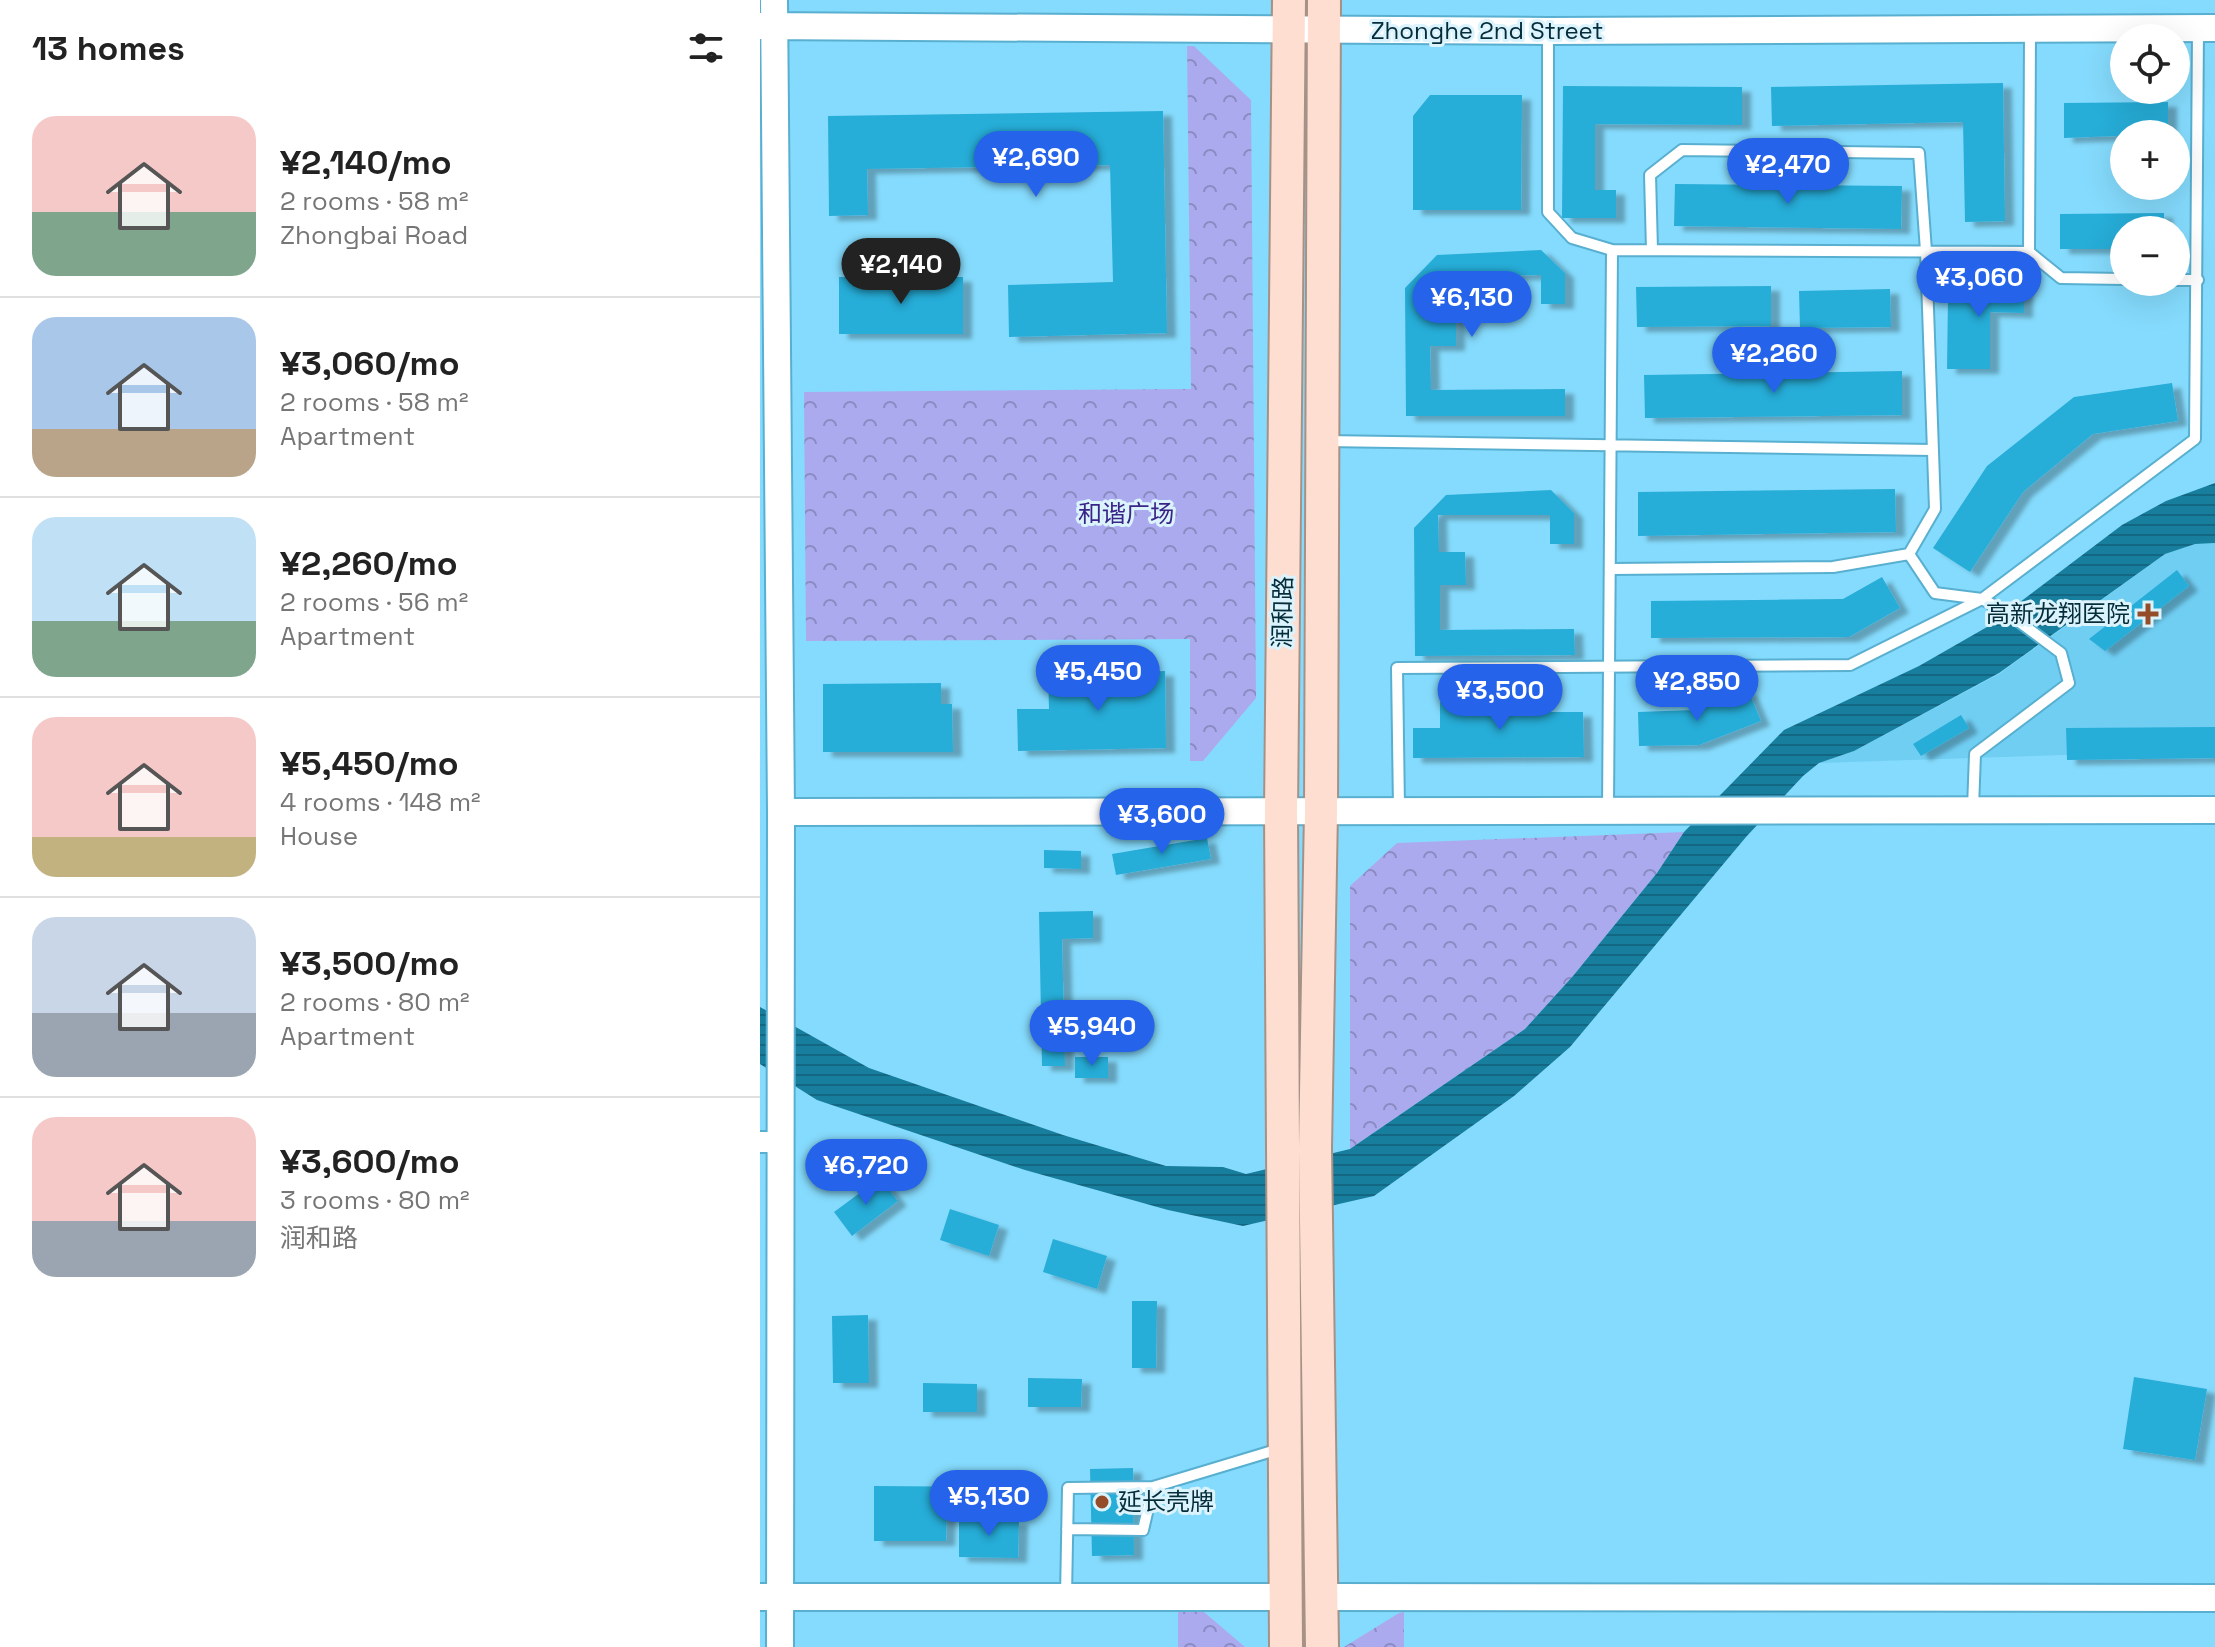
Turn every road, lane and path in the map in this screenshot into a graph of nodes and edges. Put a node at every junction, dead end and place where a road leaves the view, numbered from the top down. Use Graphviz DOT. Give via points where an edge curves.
graph roads {
  1 [pos="768,14"];
  2 [pos="1289,15"];
  3 [pos="1325,15"];
  4 [pos="2209,25"];
  5 [pos="2030,30"];
  6 [pos="1548,31"];
  7 [pos="1612,250"];
  8 [pos="1652,250"];
  9 [pos="1926,251"];
  10 [pos="2029,252"];
  11 [pos="2110,279"];
  12 [pos="2190,280"];
  13 [pos="2198,280"];
  14 [pos="1323,441"];
  15 [pos="1611,445"];
  16 [pos="1933,450"];
  17 [pos="1909,554"];
  18 [pos="1610,569"];
  19 [pos="1982,599"];
  20 [pos="1609,666"];
  21 [pos="1973,810"];
  22 [pos="2215,810"];
  23 [pos="1281,811"];
  24 [pos="1321,811"];
  25 [pos="1399,811"];
  26 [pos="1608,811"];
  27 [pos="781,812"];
  28 [pos="770,1142"];
  29 [pos="1284,1447"];
  30 [pos="1153,1487"];
  31 [pos="1067,1529"];
  32 [pos="770,1597"];
  33 [pos="1065,1597"];
  34 [pos="1286,1597"];
  35 [pos="1321,1597"];
  36 [pos="2215,1598"];
  37 [pos="780,1647"];
  38 [pos="1286,1647"];
  39 [pos="1322,1647"];
  1 -- 2 [label="street, Zhonghe 2nd Street"];
  1 -- 27 [label="street"];
  2 -- 3 [label="street, Zhonghe 2nd Street"];
  2 -- 23 [label="main road, 润和路"];
  3 -- 4 [label="street, Zhonghe 2nd Street"];
  3 -- 6 [label="street, Zhonghe 2nd Street"];
  3 -- 14 [label="main road, 润和路"];
  4 -- 5 [label="street, Zhonghe 2nd Street"];
  4 -- 13 [label="lane"];
  5 -- 6 [label="street, Zhonghe 2nd Street"];
  5 -- 10 [label="lane"];
  6 -- 7 [label="lane" via="1548,212 1572,238"];
  7 -- 8 [label="lane"];
  7 -- 15 [label="lane"];
  8 -- 9 [label="lane"];
  8 -- 9 [label="lane" via="1650,175 1682,150 1919,153"];
  9 -- 10 [label="lane"];
  9 -- 16 [label="lane"];
  10 -- 11 [label="lane" via="2061,278"];
  12 -- 13 [label="lane"];
  13 -- 19 [label="lane" via="2195,439"];
  14 -- 15 [label="lane"];
  14 -- 24 [label="main road, 润和路"];
  15 -- 16 [label="lane"];
  15 -- 18 [label="lane"];
  16 -- 17 [label="lane" via="1935,509"];
  17 -- 18 [label="lane" via="1833,567"];
  17 -- 19 [label="lane" via="1935,593"];
  18 -- 20 [label="lane"];
  19 -- 20 [label="lane" via="1850,665"];
  19 -- 21 [label="lane" via="2061,653 2069,683 1975,754"];
  20 -- 25 [label="lane" via="1397,668"];
  20 -- 26 [label="lane"];
  21 -- 22 [label="street"];
  21 -- 26 [label="street"];
  23 -- 24 [label="street"];
  23 -- 27 [label="street"];
  23 -- 29 [label="main road, 润和路"];
  24 -- 25 [label="street"];
  24 -- 35 [label="main road, 润和路" via="1315,1148"];
  25 -- 26 [label="street"];
  27 -- 28 [label="street" via="779,1081"];
  28 -- 32 [label="street"];
  29 -- 30 [label="lane"];
  29 -- 34 [label="main road, 润和路"];
  30 -- 31 [label="lane" via="1143,1530"];
  30 -- 31 [label="lane" via="1068,1488"];
  31 -- 33 [label="lane"];
  32 -- 33 [label="street"];
  32 -- 37 [label="street"];
  33 -- 34 [label="street"];
  34 -- 38 [label="main road, 润和路"];
  35 -- 36 [label="street"];
  35 -- 39 [label="main road, 润和路"];
}
